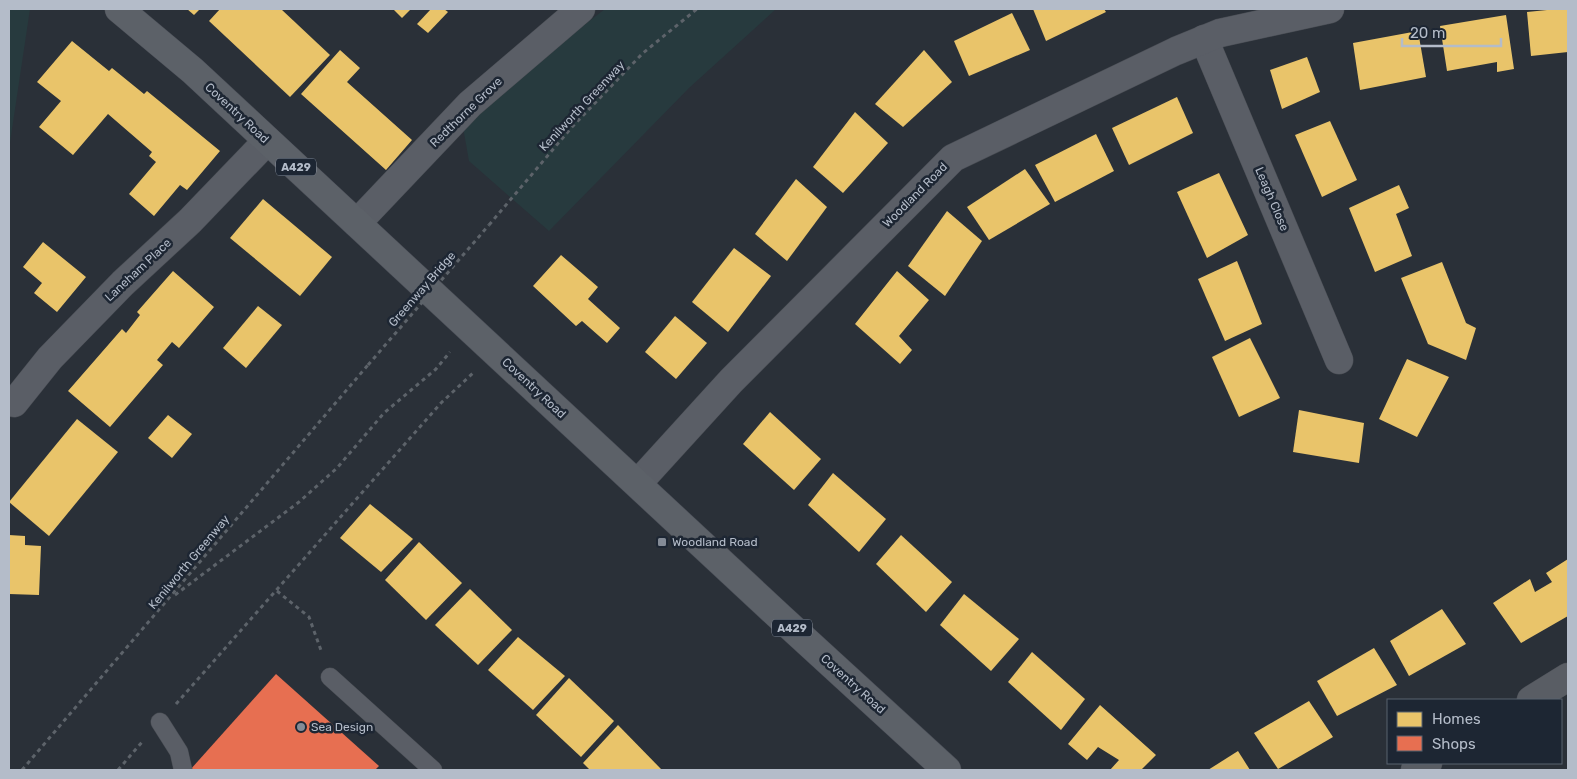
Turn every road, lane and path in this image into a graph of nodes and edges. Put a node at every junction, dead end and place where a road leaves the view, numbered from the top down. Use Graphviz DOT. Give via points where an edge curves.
graph roads {
  1 [pos="118,9"];
  2 [pos="581,9"];
  3 [pos="697,9"];
  4 [pos="1330,9"];
  5 [pos="1204,39"];
  6 [pos="267,141"];
  7 [pos="357,223"];
  8 [pos="489,225"];
  9 [pos="469,329"];
  10 [pos="494,350"];
  11 [pos="1339,360"];
  12 [pos="368,365"];
  13 [pos="14,403"];
  14 [pos="638,483"];
  15 [pos="277,591"];
  16 [pos="170,598"];
  17 [pos="330,677"];
  18 [pos="1568,678"];
  19 [pos="1533,699"];
  20 [pos="160,722"];
  21 [pos="1426,764"];
  22 [pos="22,770"];
  23 [pos="118,770"];
  24 [pos="183,770"];
  25 [pos="434,770"];
  26 [pos="947,770"];
  27 [pos="1415,770"];
  1 -- 6 [label="main road, Coventry Road / A429" via="193,71"];
  2 -- 7 [label="street, Redthorne Grove" via="470,104"];
  3 -- 8 [label="path, Kenilworth Greenway" via="643,53 572,127"];
  4 -- 5 [label="street, Woodland Road"];
  5 -- 11 [label="street, Leagh Close"];
  5 -- 14 [label="street, Woodland Road" via="953,158 732,381"];
  6 -- 7 [label="main road, Coventry Road / A429"];
  6 -- 13 [label="street, Laneham Place" via="50,358"];
  7 -- 9 [label="main road, Coventry Road / A429"];
  8 -- 12 [label="path, Greenway Bridge, bridge"];
  9 -- 10 [label="main road, Coventry Road / A429"];
  9 -- 16 [label="path" via="436,369 384,413 337,468 299,502"];
  10 -- 14 [label="main road, Coventry Road / A429"];
  10 -- 15 [label="path" via="441,403"];
  12 -- 16 [label="path, Kenilworth Greenway"];
  14 -- 26 [label="main road, Coventry Road / A429"];
  15 -- 17 [label="path" via="309,617"];
  15 -- 20 [label="path"];
  16 -- 22 [label="path, Kenilworth Greenway"];
  17 -- 25 [label="lane"];
  18 -- 19 [label="street"];
  20 -- 23 [label="path"];
  20 -- 24 [label="lane" via="179,752"];
  21 -- 27 [label="street"];
}
